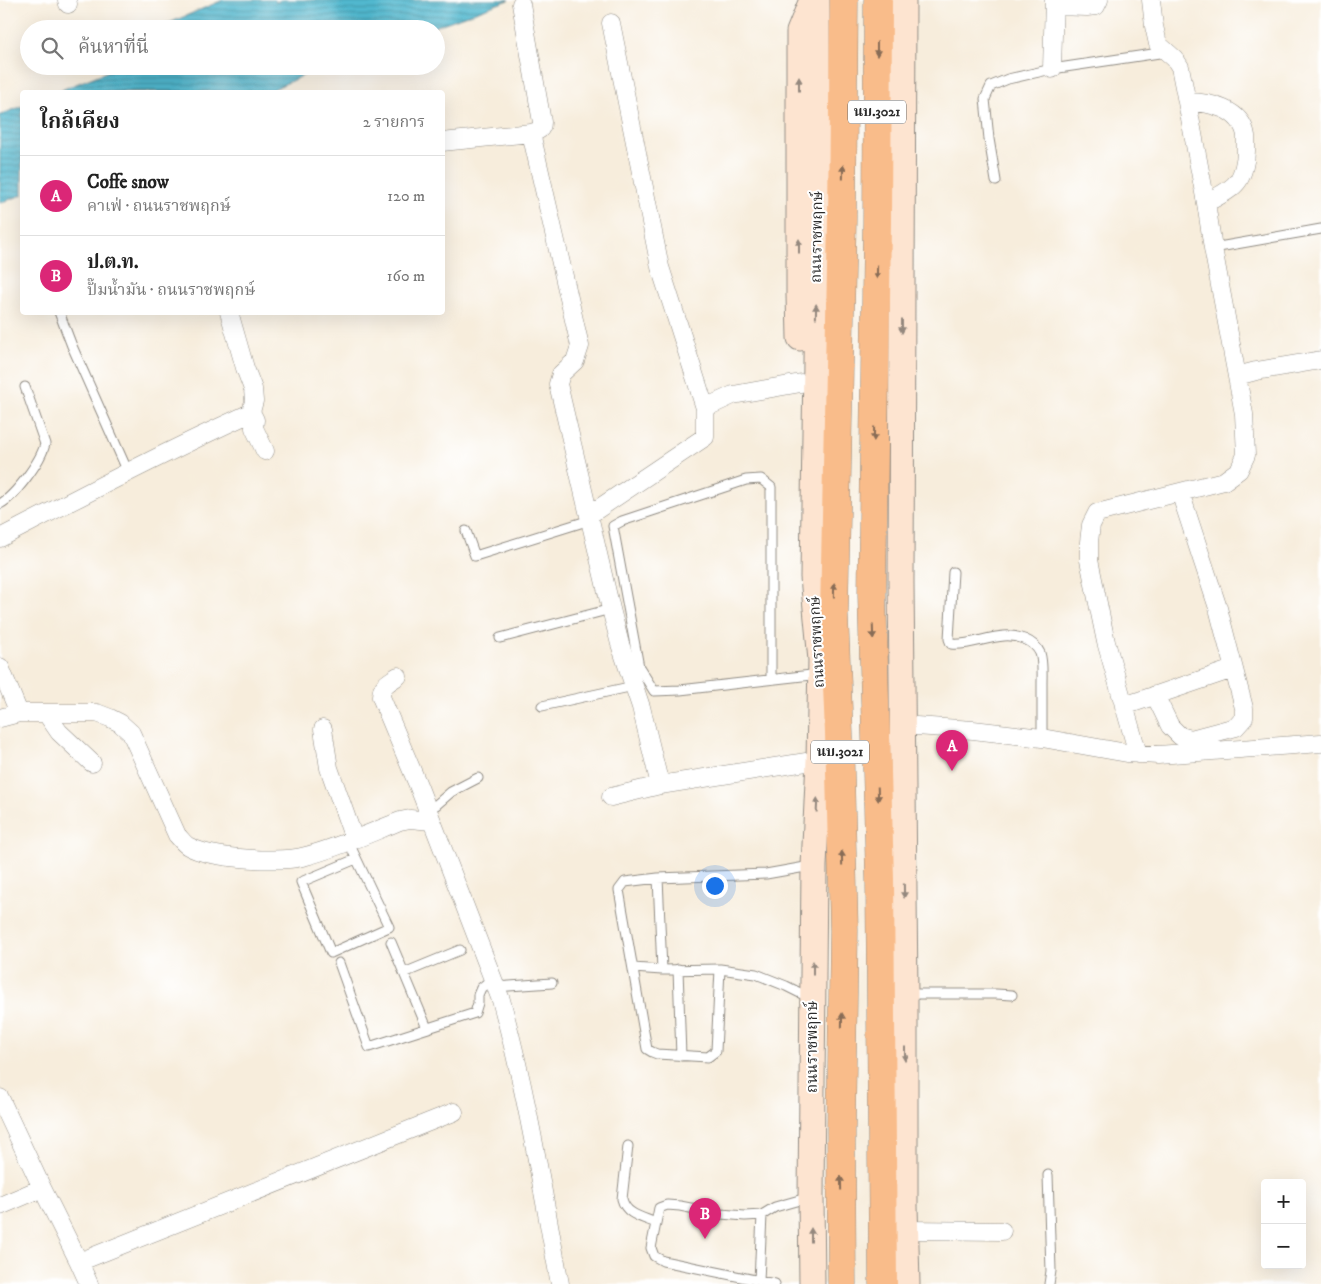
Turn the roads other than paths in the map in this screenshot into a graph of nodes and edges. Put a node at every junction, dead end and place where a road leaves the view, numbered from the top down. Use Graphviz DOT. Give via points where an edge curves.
graph roads {
  1 [pos="812,0"];
  2 [pos="818,0"];
  3 [pos="844,0"];
  4 [pos="878,0"];
  5 [pos="903,0"];
  6 [pos="1099,0"];
  7 [pos="1152,0"];
  8 [pos="1054,3"];
  9 [pos="521,4"];
  10 [pos="611,23"];
  11 [pos="1166,52"];
  12 [pos="1052,69"];
  13 [pos="1188,102"];
  14 [pos="531,133"];
  15 [pos="445,142"];
  16 [pos="996,181"];
  17 [pos="1206,203"];
  18 [pos="830,220"];
  19 [pos="890,224"];
  20 [pos="1321,229"];
  21 [pos="1213,248"];
  22 [pos="60,315"];
  23 [pos="230,315"];
  24 [pos="1321,360"];
  25 [pos="1237,376"];
  26 [pos="802,383"];
  27 [pos="25,387"];
  28 [pos="705,408"];
  29 [pos="251,412"];
  30 [pos="265,451"];
  31 [pos="128,472"];
  32 [pos="1180,492"];
  33 [pos="0,504"];
  34 [pos="590,518"];
  35 [pos="466,531"];
  36 [pos="0,538"];
  37 [pos="953,572"];
  38 [pos="611,610"];
  39 [pos="500,638"];
  40 [pos="0,667"];
  41 [pos="821,667"];
  42 [pos="1233,669"];
  43 [pos="398,676"];
  44 [pos="771,679"];
  45 [pos="634,686"];
  46 [pos="1155,695"];
  47 [pos="542,706"];
  48 [pos="1124,706"];
  49 [pos="19,712"];
  50 [pos="46,713"];
  51 [pos="0,718"];
  52 [pos="916,726"];
  53 [pos="322,729"];
  54 [pos="1042,738"];
  55 [pos="1321,743"];
  56 [pos="1138,754"];
  57 [pos="819,760"];
  58 [pos="92,762"];
  59 [pos="478,778"];
  60 [pos="660,785"];
  61 [pos="611,797"];
  62 [pos="430,816"];
  63 [pos="351,840"];
  64 [pos="356,859"];
  65 [pos="904,865"];
  66 [pos="814,866"];
  67 [pos="658,878"];
  68 [pos="390,942"];
  69 [pos="460,950"];
  70 [pos="339,963"];
  71 [pos="633,968"];
  72 [pos="678,969"];
  73 [pos="720,969"];
  74 [pos="662,970"];
  75 [pos="404,973"];
  76 [pos="494,982"];
  77 [pos="552,983"];
  78 [pos="905,994"];
  79 [pos="1012,995"];
  80 [pos="813,999"];
  81 [pos="427,1028"];
  82 [pos="681,1056"];
  83 [pos="0,1098"];
  84 [pos="454,1112"];
  85 [pos="628,1146"];
  86 [pos="1048,1175"];
  87 [pos="42,1188"];
  88 [pos="811,1197"];
  89 [pos="0,1206"];
  90 [pos="762,1215"];
  91 [pos="906,1218"];
  92 [pos="656,1223"];
  93 [pos="1002,1231"];
  94 [pos="79,1262"];
  95 [pos="759,1281"];
  96 [pos="89,1284"];
  97 [pos="560,1284"];
  98 [pos="775,1284"];
  99 [pos="812,1284"];
  100 [pos="842,1284"];
  101 [pos="883,1284"];
  102 [pos="893,1284"];
  103 [pos="908,1284"];
  104 [pos="1049,1284"];
  26 -- 1 [label="main road, one-way" via="799,32"];
  2 -- 18 [label="main road, ถนนราชพฤกษ์ / นบ.3021"];
  18 -- 3 [label="main road, ถนนราชพฤกษ์ / นบ.3021, one-way"];
  4 -- 19 [label="main road, นบ.3021, one-way"];
  5 -- 19 [label="main road, นบ.3021"];
  5 -- 52 [label="main road" via="908,7 917,65"];
  6 -- 8 [label="street" via="1096,6 1087,7"];
  7 -- 11 [label="street" via="1158,44"];
  8 -- 12 [label="street"];
  9 -- 14 [label="street" via="542,122 539,131"];
  10 -- 28 [label="street" via="660,267"];
  11 -- 12 [label="lane"];
  11 -- 13 [label="street" via="1180,67"];
  12 -- 16 [label="lane" via="991,86 985,100"];
  13 -- 17 [label="street"];
  13 -- 17 [label="street" via="1207,103 1228,111 1238,118 1246,134 1246,155 1239,181"];
  14 -- 15 [label="street"];
  14 -- 34 [label="street" via="580,346 575,361 561,374 558,384"];
  17 -- 21 [label="street"];
  41 -- 18 [label="main road, ถนนราชพฤกษ์ / นบ.3021, one-way" via="812,577"];
  100 -- 18 [label="main road, ถนนราชพฤกษ์ / นบ.3021, one-way" via="844,930 834,615"];
  19 -- 65 [label="main road, นบ.3021, one-way" via="901,582"];
  19 -- 101 [label="main road, นบ.3021, one-way" via="872,595 880,879"];
  20 -- 21 [label="lane"];
  21 -- 25 [label="street"];
  22 -- 31 [label="lane"];
  23 -- 29 [label="street" via="253,389"];
  24 -- 25 [label="street"];
  25 -- 32 [label="street" via="1244,414 1246,455 1239,470 1224,481"];
  26 -- 28 [label="street" via="733,395"];
  26 -- 41 [label="main road" via="800,576 807,595"];
  27 -- 33 [label="lane" via="45,444 44,451 10,498"];
  28 -- 34 [label="street" via="705,437"];
  29 -- 30 [label="street" via="254,428"];
  29 -- 31 [label="street"];
  31 -- 36 [label="street"];
  32 -- 42 [label="street" via="1218,608"];
  32 -- 48 [label="street" via="1097,514 1091,525 1089,560 1106,642"];
  34 -- 35 [label="lane" via="475,556"];
  34 -- 38 [label="street"];
  37 -- 54 [label="lane" via="951,644 1004,636 1034,644 1040,654"];
  38 -- 39 [label="lane"];
  38 -- 45 [label="street"];
  40 -- 49 [label="street"];
  41 -- 44 [label="lane"];
  41 -- 57 [label="main road, ถนนราชพฤกษ์ / นบ.3021"];
  42 -- 46 [label="street"];
  42 -- 46 [label="street" via="1244,708 1244,718 1236,727 1190,739 1180,736 1170,726"];
  43 -- 62 [label="street" via="383,686 381,697"];
  44 -- 44 [label="lane" via="654,690 638,668 613,526 746,480 761,479 771,487"];
  45 -- 47 [label="lane"];
  45 -- 60 [label="street"];
  46 -- 48 [label="street"];
  48 -- 56 [label="street"];
  49 -- 50 [label="street"];
  49 -- 51 [label="street"];
  50 -- 58 [label="street" via="59,732"];
  50 -- 63 [label="street" via="97,713 120,723 131,733 177,835 186,845 199,851 222,856 285,860 304,857"];
  52 -- 54 [label="street"];
  52 -- 65 [label="main road" via="916,798"];
  53 -- 63 [label="street" via="329,768"];
  54 -- 56 [label="street"];
  55 -- 56 [label="street"];
  57 -- 60 [label="street"];
  66 -- 57 [label="main road, ถนนราชพฤกษ์ / นบ.3021, one-way"];
  59 -- 62 [label="lane" via="451,792 436,805"];
  60 -- 61 [label="street"];
  62 -- 63 [label="street" via="400,821"];
  62 -- 76 [label="street"];
  63 -- 64 [label="lane"];
  64 -- 64 [label="lane" via="389,927 332,953 301,882"];
  65 -- 78 [label="main road, นบ.3021, one-way"];
  66 -- 67 [label="lane" via="766,874"];
  80 -- 66 [label="main road, ถนนราชพฤกษ์ / นบ.3021, one-way"];
  67 -- 71 [label="lane" via="625,882 619,890"];
  67 -- 74 [label="lane"];
  68 -- 75 [label="lane"];
  69 -- 75 [label="lane"];
  70 -- 81 [label="lane" via="369,1047"];
  71 -- 74 [label="lane"];
  71 -- 82 [label="lane" via="647,1049 657,1054"];
  72 -- 73 [label="lane"];
  72 -- 74 [label="lane"];
  72 -- 82 [label="lane"];
  73 -- 80 [label="lane" via="756,974"];
  73 -- 82 [label="lane" via="716,1051 708,1057"];
  75 -- 81 [label="lane"];
  76 -- 77 [label="lane"];
  76 -- 81 [label="lane" via="481,988 475,1013"];
  76 -- 97 [label="street" via="508,1024 534,1142"];
  78 -- 79 [label="lane"];
  78 -- 91 [label="main road, นบ.3021, one-way"];
  80 -- 88 [label="main road, ถนนราชพฤกษ์ / นบ.3021"];
  83 -- 87 [label="street"];
  84 -- 94 [label="street"];
  85 -- 92 [label="lane" via="624,1206 628,1212"];
  86 -- 104 [label="lane"];
  87 -- 89 [label="street"];
  87 -- 94 [label="street"];
  88 -- 90 [label="lane" via="775,1207"];
  99 -- 88 [label="main road, ถนนราชพฤกษ์ / นบ.3021, one-way"];
  90 -- 92 [label="lane" via="721,1214 667,1205 659,1208"];
  90 -- 95 [label="lane"];
  91 -- 93 [label="street"];
  91 -- 102 [label="main road"];
  91 -- 103 [label="main road, นบ.3021"];
  92 -- 95 [label="lane" via="651,1248 654,1256 663,1261"];
  94 -- 96 [label="street"];
  95 -- 98 [label="lane"];
}
